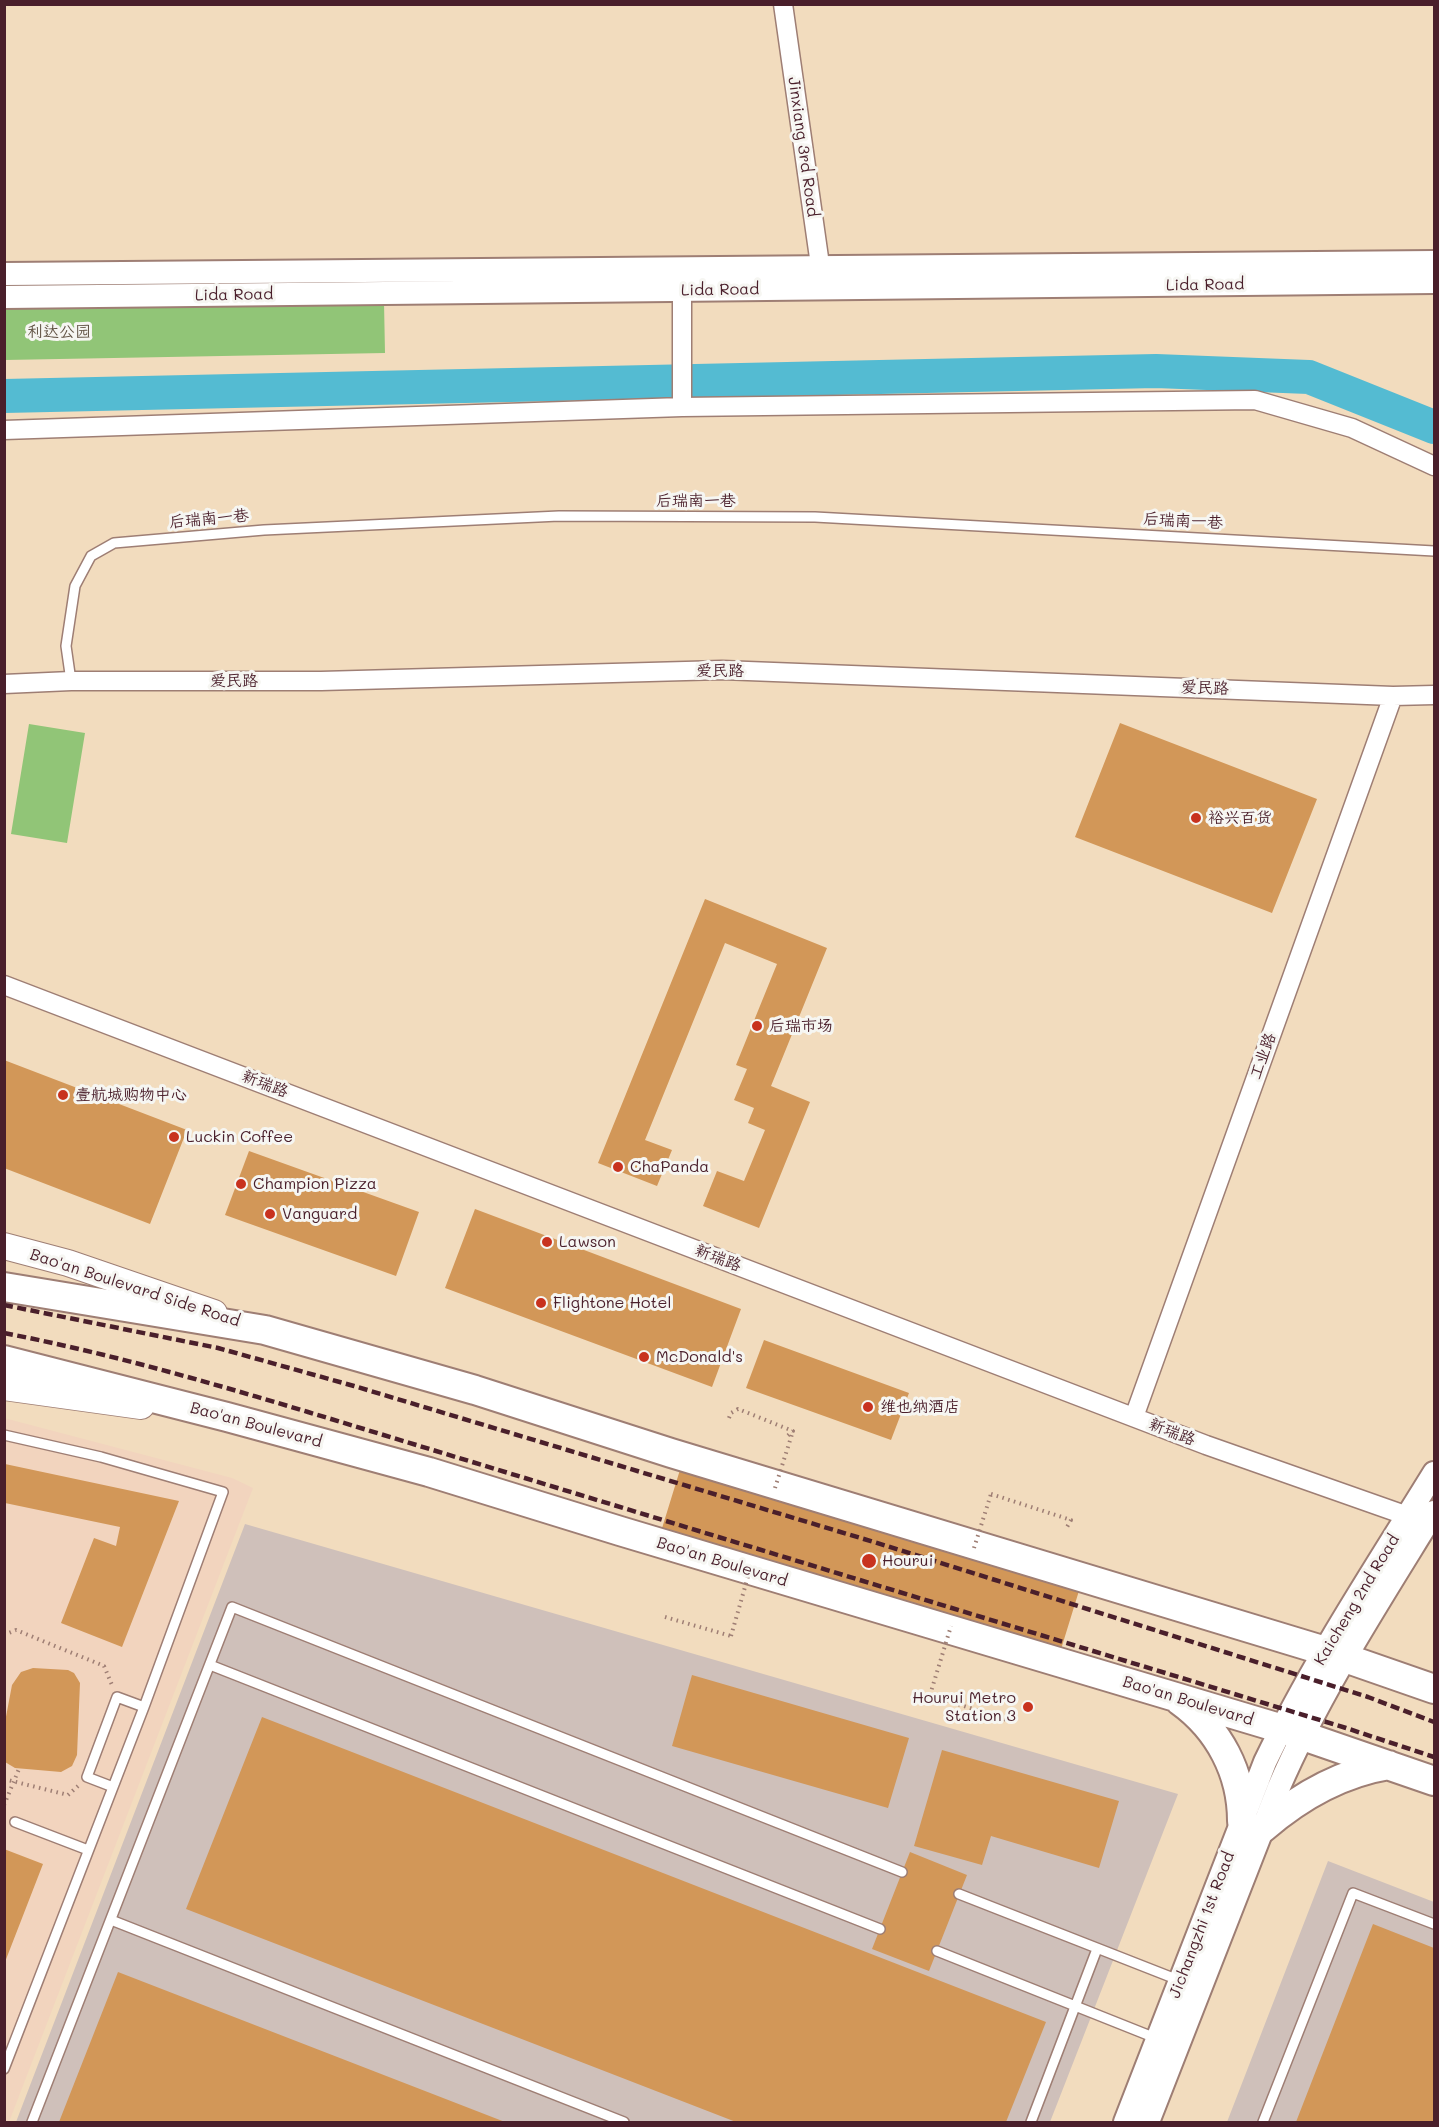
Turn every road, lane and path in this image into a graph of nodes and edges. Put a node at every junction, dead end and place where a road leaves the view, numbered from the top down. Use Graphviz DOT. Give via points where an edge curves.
graph roads {
  1 [pos="783,4"];
  2 [pos="1434,262"];
  3 [pos="4,274"];
  4 [pos="822,278"];
  5 [pos="1434,282"];
  6 [pos="682,290"];
  7 [pos="4,297"];
  8 [pos="682,407"];
  9 [pos="4,429"];
  10 [pos="1434,466"];
  11 [pos="1434,551"];
  12 [pos="71,681"];
  13 [pos="4,684"];
  14 [pos="1434,695"];
  15 [pos="1393,696"];
  16 [pos="4,985"];
  17 [pos="4,1246"];
  18 [pos="4,1287"];
  19 [pos="266,1330"];
  20 [pos="4,1360"];
  21 [pos="4,1388"];
  22 [pos="227,1417"];
  23 [pos="1134,1417"];
  24 [pos="729,1418"];
  25 [pos="793,1431"];
  26 [pos="4,1435"];
  27 [pos="785,1438"];
  28 [pos="1434,1473"];
  29 [pos="775,1488"];
  30 [pos="1426,1519"];
  31 [pos="1066,1527"];
  32 [pos="974,1548"];
  33 [pos="752,1566"];
  34 [pos="665,1617"];
  35 [pos="951,1626"];
  36 [pos="4,1635"];
  37 [pos="1336,1655"];
  38 [pos="210,1665"];
  39 [pos="1434,1689"];
  40 [pos="1168,1695"];
  41 [pos="117,1697"];
  42 [pos="144,1707"];
  43 [pos="1007,1720"];
  44 [pos="1292,1732"];
  45 [pos="1392,1766"];
  46 [pos="19,1769"];
  47 [pos="87,1777"];
  48 [pos="4,1779"];
  49 [pos="1434,1781"];
  50 [pos="1434,1785"];
  51 [pos="113,1786"];
  52 [pos="4,1805"];
  53 [pos="15,1821"];
  54 [pos="1252,1824"];
  55 [pos="88,1850"];
  56 [pos="902,1872"];
  57 [pos="959,1894"];
  58 [pos="111,1920"];
  59 [pos="1434,1924"];
  60 [pos="880,1929"];
  61 [pos="1097,1949"];
  62 [pos="937,1951"];
  63 [pos="1190,1984"];
  64 [pos="1075,2006"];
  65 [pos="1168,2042"];
  66 [pos="8,2048"];
  67 [pos="4,2068"];
  68 [pos="32,2122"];
  69 [pos="624,2122"];
  70 [pos="1031,2122"];
  71 [pos="1125,2122"];
  72 [pos="1148,2122"];
  73 [pos="1263,2122"];
  1 -- 4 [label="street, Jinxiang 3rd Road"];
  2 -- 4 [label="street, Lida Road"];
  3 -- 4 [label="street, Lida Road"];
  4 -- 5 [label="street, Lida Road"];
  4 -- 6 [label="street, Lida Road"];
  6 -- 7 [label="street, Lida Road"];
  6 -- 8 [label="street"];
  8 -- 9 [label="street"];
  8 -- 10 [label="street" via="1255,400 1352,428"];
  11 -- 12 [label="lane, 后瑞南一巷" via="815,517 559,516 264,530 114,543 91,556 75,586 66,646"];
  12 -- 13 [label="street, 爱民路"];
  12 -- 15 [label="street, 爱民路" via="321,681 722,670"];
  14 -- 15 [label="street, 爱民路"];
  15 -- 23 [label="street, 工业路"];
  16 -- 23 [label="street, 新瑞路"];
  17 -- 19 [label="main road, Bao'an Boulevard Side Road" via="68,1263"];
  18 -- 19 [label="main road"];
  19 -- 37 [label="main road" via="475,1390"];
  20 -- 22 [label="main road, Bao'an Boulevard"];
  21 -- 22 [label="main road"];
  22 -- 40 [label="main road, Bao'an Boulevard" via="429,1472"];
  23 -- 30 [label="street, 新瑞路"];
  24 -- 25 [label="path" via="738,1409"];
  25 -- 27 [label="path"];
  25 -- 29 [label="path, bridge"];
  26 -- 42 [label="lane" via="101,1457 224,1492"];
  28 -- 30 [label="street, Kaicheng 2nd Road"];
  30 -- 37 [label="street, Kaicheng 2nd Road"];
  31 -- 32 [label="path, bridge" via="1071,1520 991,1494"];
  33 -- 34 [label="path, bridge" via="731,1636"];
  35 -- 43 [label="path, bridge" via="930,1695"];
  36 -- 41 [label="path" via="15,1630 104,1666"];
  37 -- 39 [label="main road"];
  37 -- 44 [label="street, Kaicheng 2nd Road"];
  38 -- 56 [label="lane" via="232,1608"];
  38 -- 58 [label="lane"];
  38 -- 60 [label="lane"];
  40 -- 44 [label="main road, Bao'an Boulevard"];
  40 -- 54 [label="main road" via="1198,1715 1227,1755"];
  41 -- 42 [label="lane"];
  41 -- 47 [label="lane"];
  42 -- 51 [label="lane"];
  44 -- 45 [label="main road, Bao'an Boulevard"];
  44 -- 54 [label="street, Jichangzhi 1st Road" via="1286,1771"];
  45 -- 49 [label="main road, Bao'an Boulevard"];
  45 -- 50 [label="main road"];
  45 -- 54 [label="main road" via="1358,1772"];
  46 -- 52 [label="path, bridge"];
  47 -- 48 [label="path" via="68,1795"];
  47 -- 51 [label="lane"];
  51 -- 55 [label="lane"];
  53 -- 55 [label="lane"];
  54 -- 63 [label="street, Jichangzhi 1st Road"];
  55 -- 66 [label="lane"];
  57 -- 61 [label="lane"];
  58 -- 68 [label="lane"];
  58 -- 69 [label="lane"];
  59 -- 73 [label="lane" via="1353,1893"];
  61 -- 63 [label="lane"];
  61 -- 64 [label="lane"];
  62 -- 64 [label="lane"];
  63 -- 65 [label="street, Jichangzhi 1st Road"];
  64 -- 65 [label="lane"];
  64 -- 70 [label="lane"];
  65 -- 71 [label="street, Jichangzhi 1st Road"];
  65 -- 72 [label="street, Jichangzhi 1st Road"];
  66 -- 67 [label="lane"];
}
